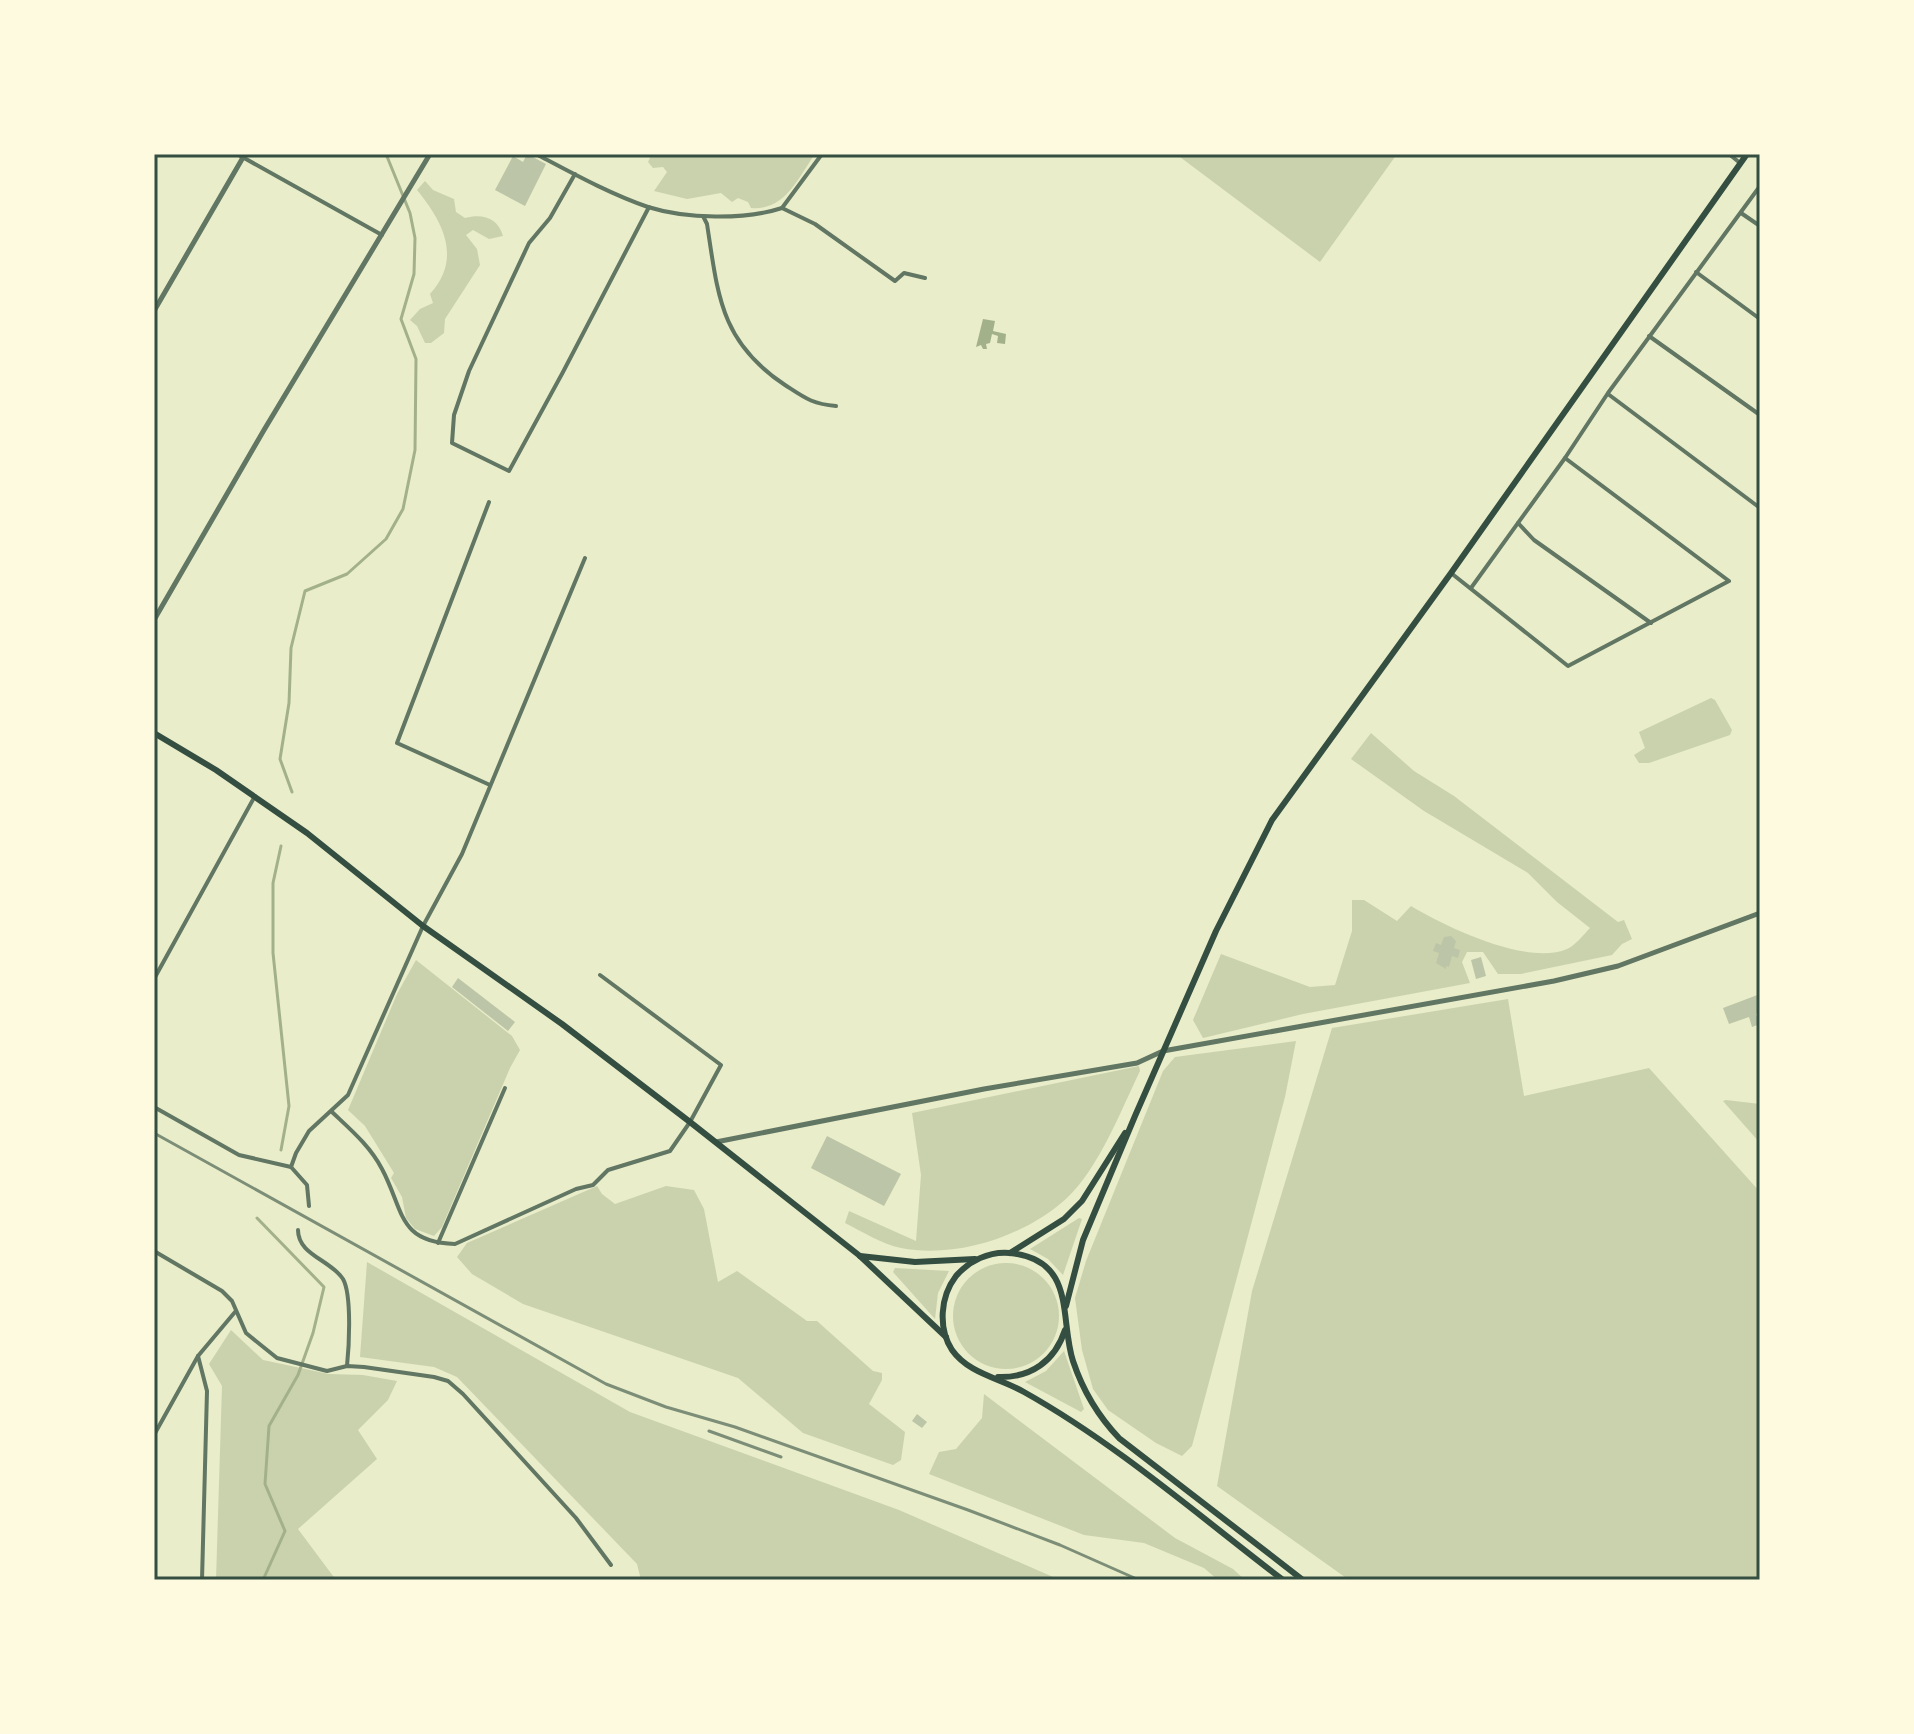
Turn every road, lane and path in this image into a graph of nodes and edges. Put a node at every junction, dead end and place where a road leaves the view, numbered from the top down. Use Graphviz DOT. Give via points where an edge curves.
graph roads {
  1 [pos="430,154"];
  2 [pos="536,154"];
  3 [pos="822,154"];
  4 [pos="1729,154"];
  5 [pos="1747,154"];
  6 [pos="242,155"];
  7 [pos="1740,163"];
  8 [pos="575,174"];
  9 [pos="1760,186"];
  10 [pos="649,207"];
  11 [pos="782,208"];
  12 [pos="1741,213"];
  13 [pos="703,216"];
  14 [pos="1760,226"];
  15 [pos="382,235"];
  16 [pos="1696,272"];
  17 [pos="925,278"];
  18 [pos="154,311"];
  19 [pos="1760,319"];
  20 [pos="1649,336"];
  21 [pos="1608,393"];
  22 [pos="836,406"];
  23 [pos="1760,415"];
  24 [pos="1565,458"];
  25 [pos="489,502"];
  26 [pos="1760,508"];
  27 [pos="1518,523"];
  28 [pos="585,558"];
  29 [pos="1451,573"];
  30 [pos="1471,588"];
  31 [pos="154,620"];
  32 [pos="1651,623"];
  33 [pos="154,733"];
  34 [pos="490,785"];
  35 [pos="255,796"];
  36 [pos="1760,913"];
  37 [pos="423,926"];
  38 [pos="600,975"];
  39 [pos="154,979"];
  40 [pos="1163,1051"];
  41 [pos="505,1088"];
  42 [pos="154,1107"];
  43 [pos="332,1112"];
  44 [pos="1135,1116"];
  45 [pos="690,1122"];
  46 [pos="715,1142"];
  47 [pos="291,1167"];
  48 [pos="309,1206"];
  49 [pos="298,1230"];
  50 [pos="438,1243"];
  51 [pos="154,1251"];
  52 [pos="1010,1253"];
  53 [pos="860,1256"];
  54 [pos="978,1259"];
  55 [pos="1066,1306"];
  56 [pos="235,1312"];
  57 [pos="1067,1318"];
  58 [pos="946,1337"];
  59 [pos="198,1356"];
  60 [pos="347,1366"];
  61 [pos="995,1377"];
  62 [pos="154,1435"];
  63 [pos="611,1565"];
  64 [pos="202,1580"];
  65 [pos="1283,1580"];
  66 [pos="1303,1580"];
  1 -- 15 [label="street"];
  2 -- 8 [label="street"];
  3 -- 11 [label="street"];
  4 -- 7 [label="street"];
  5 -- 7 [label="main road"];
  6 -- 15 [label="street"];
  6 -- 18 [label="street"];
  7 -- 29 [label="main road"];
  8 -- 10 [label="street"];
  8 -- 10 [label="street" via="529,243 454,415 452,443 509,471"];
  9 -- 12 [label="street"];
  10 -- 13 [label="street"];
  11 -- 13 [label="street"];
  11 -- 17 [label="street" via="815,224 895,281 904,273"];
  12 -- 14 [label="street"];
  12 -- 16 [label="street"];
  13 -- 22 [label="street" via="718,297 742,348 768,374 814,404"];
  15 -- 31 [label="street"];
  16 -- 19 [label="street"];
  16 -- 20 [label="street"];
  20 -- 21 [label="street"];
  20 -- 23 [label="street"];
  21 -- 24 [label="street"];
  21 -- 26 [label="street"];
  24 -- 27 [label="street"];
  24 -- 32 [label="street" via="1729,581"];
  25 -- 34 [label="street" via="397,743"];
  27 -- 30 [label="street"];
  27 -- 32 [label="street"];
  28 -- 34 [label="street"];
  29 -- 30 [label="street"];
  29 -- 40 [label="main road" via="1272,820"];
  30 -- 32 [label="street" via="1568,666"];
  33 -- 35 [label="main road"];
  34 -- 37 [label="street" via="462,854"];
  35 -- 37 [label="main road"];
  35 -- 39 [label="street"];
  36 -- 40 [label="street" via="1631,961 1554,981"];
  37 -- 43 [label="street" via="348,1095"];
  37 -- 45 [label="main road"];
  38 -- 45 [label="street" via="721,1065"];
  40 -- 44 [label="main road"];
  40 -- 46 [label="street" via="1137,1063"];
  41 -- 50 [label="street"];
  42 -- 47 [label="street" via="239,1155"];
  43 -- 47 [label="street" via="309,1131"];
  43 -- 50 [label="street" via="366,1144 408,1229"];
  44 -- 52 [label="main road" via="1082,1201 1064,1219"];
  44 -- 55 [label="main road" via="1083,1240"];
  45 -- 46 [label="main road"];
  45 -- 50 [label="street" via="670,1151 608,1170 593,1185 455,1244"];
  46 -- 53 [label="main road"];
  47 -- 48 [label="street" via="307,1185"];
  49 -- 60 [label="street" via="302,1245 345,1284"];
  51 -- 56 [label="street" via="222,1291"];
  52 -- 54 [label="main road"];
  52 -- 55 [label="main road" via="1041,1264 1062,1290"];
  53 -- 54 [label="main road" via="915,1262"];
  53 -- 58 [label="main road"];
  54 -- 58 [label="main road" via="947,1292"];
  55 -- 57 [label="main road"];
  56 -- 59 [label="street"];
  56 -- 60 [label="street" via="246,1333 277,1358 327,1371"];
  57 -- 61 [label="main road" via="1049,1359 1024,1375"];
  57 -- 66 [label="main road" via="1068,1345 1081,1383 1106,1424"];
  58 -- 61 [label="main road" via="968,1366"];
  59 -- 62 [label="street"];
  59 -- 64 [label="street" via="207,1391"];
  60 -- 63 [label="street" via="448,1381 576,1518"];
  61 -- 65 [label="main road" via="1106,1445"];
}
